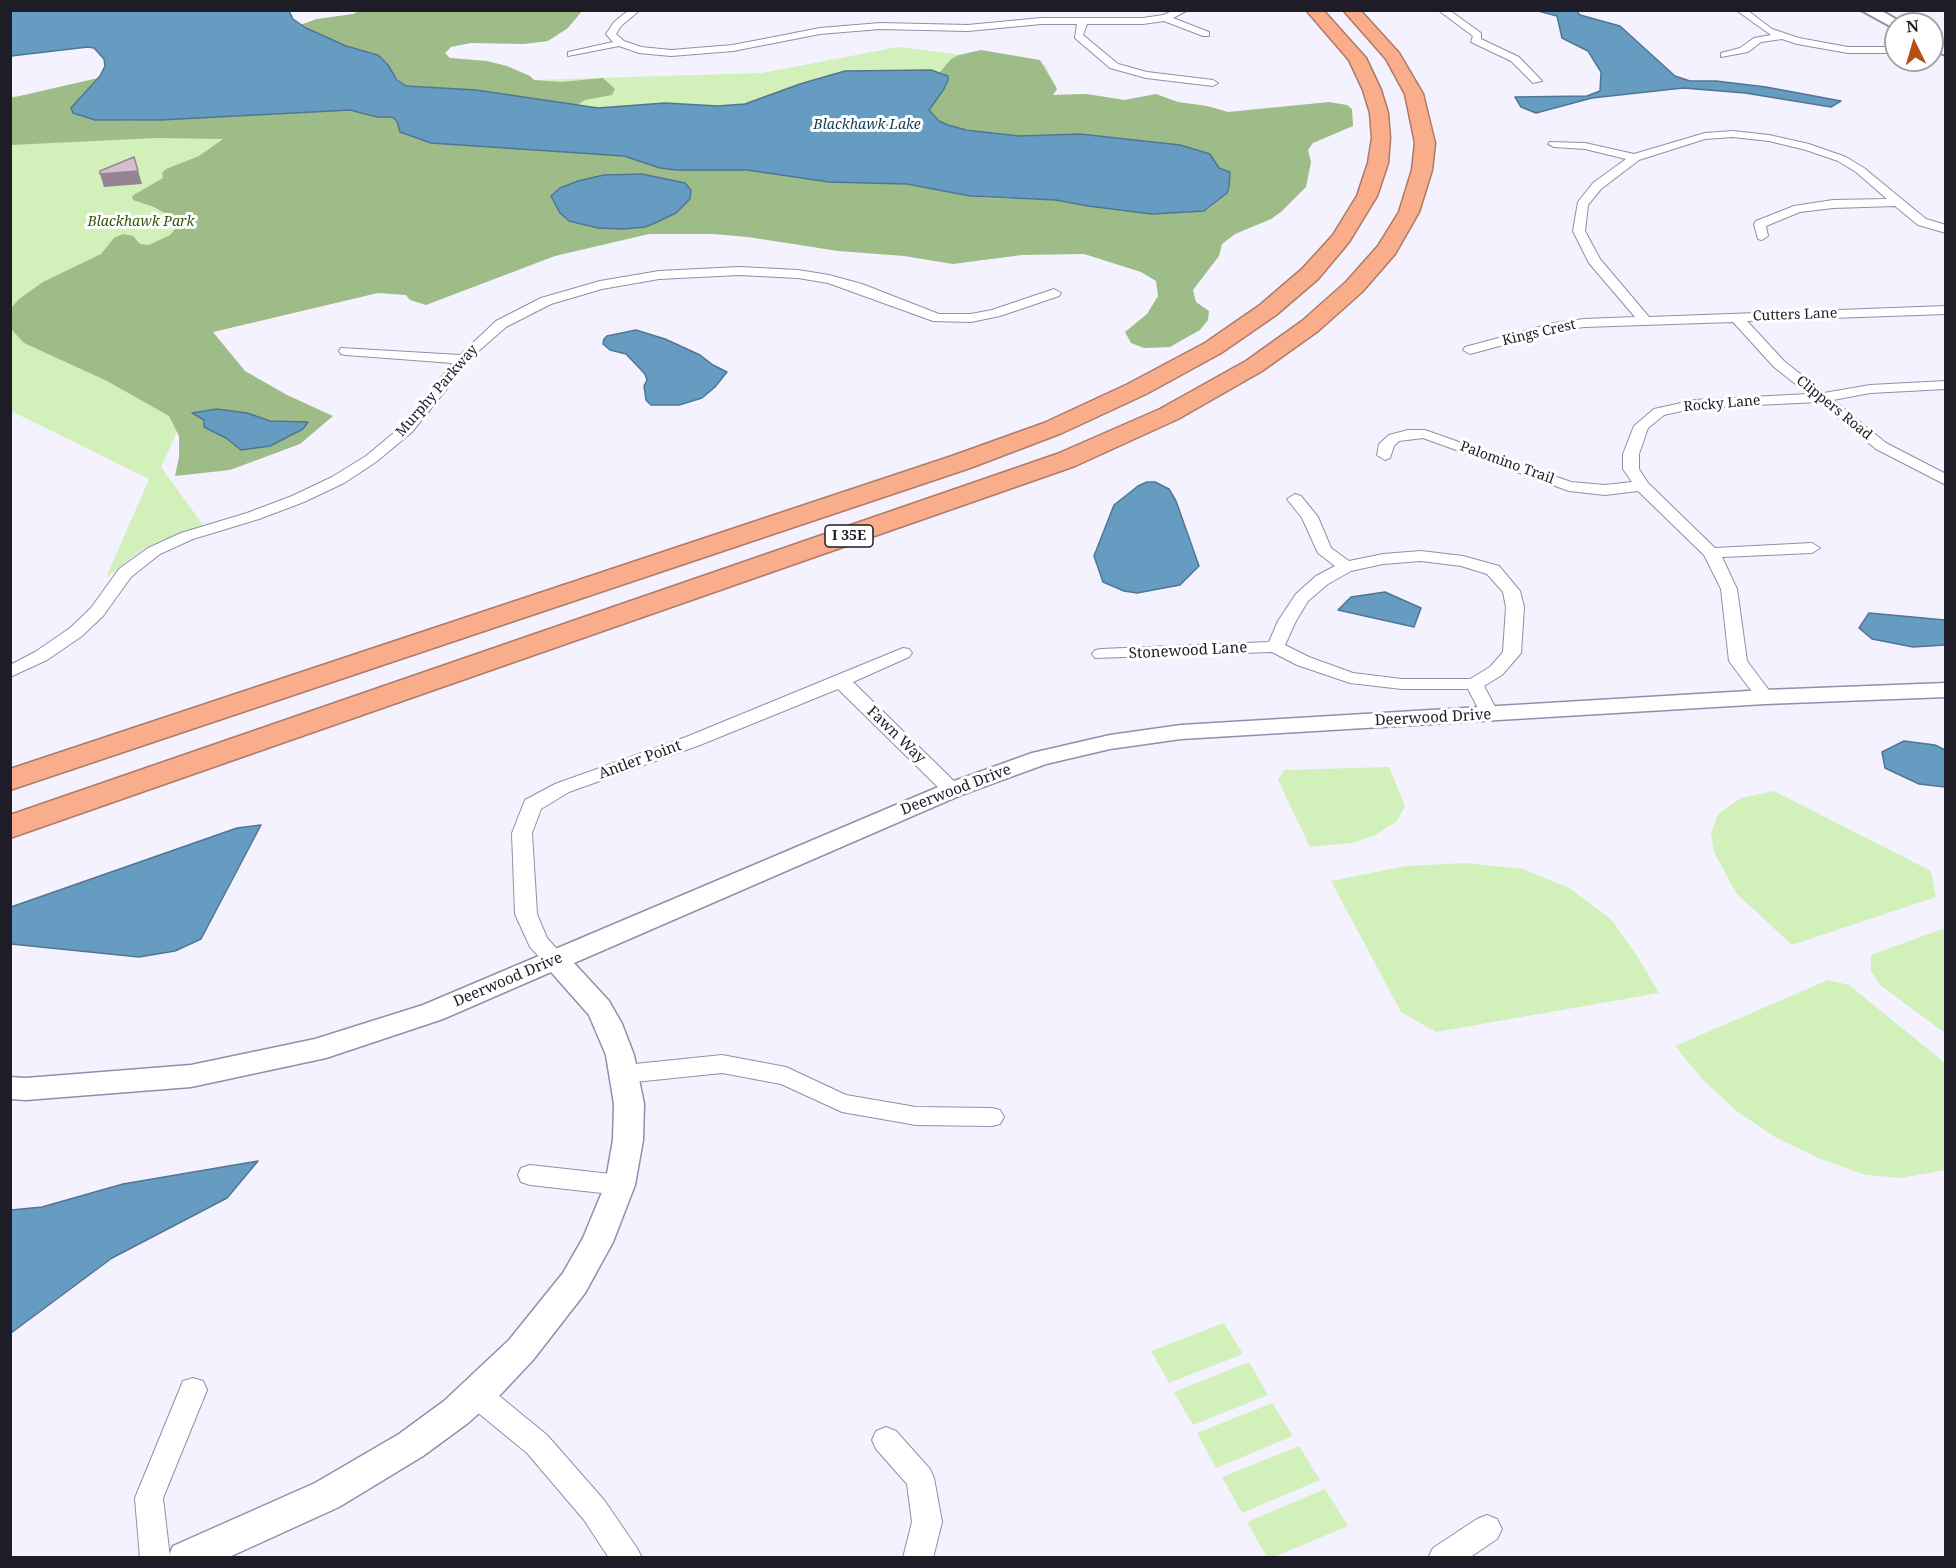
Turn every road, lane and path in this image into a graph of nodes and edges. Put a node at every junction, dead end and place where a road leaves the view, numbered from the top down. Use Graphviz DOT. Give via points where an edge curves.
graph roads {
  1 [pos="636,10"];
  2 [pos="1184,10"];
  3 [pos="1314,10"];
  4 [pos="1351,10"];
  5 [pos="1442,10"];
  6 [pos="1740,10"];
  7 [pos="1868,10"];
  8 [pos="1165,18"];
  9 [pos="1884,18"];
  10 [pos="1083,20"];
  11 [pos="1206,34"];
  12 [pos="1782,36"];
  13 [pos="620,44"];
  14 [pos="1884,50"];
  15 [pos="572,54"];
  16 [pos="1725,56"];
  17 [pos="1537,81"];
  18 [pos="1213,83"];
  19 [pos="1554,144"];
  20 [pos="1635,158"];
  21 [pos="1898,202"];
  22 [pos="1946,230"];
  23 [pos="1762,236"];
  24 [pos="1054,293"];
  25 [pos="1946,309"];
  26 [pos="1736,317"];
  27 [pos="1645,321"];
  28 [pos="1470,350"];
  29 [pos="346,351"];
  30 [pos="463,359"];
  31 [pos="1946,385"];
  32 [pos="1820,398"];
  33 [pos="1385,455"];
  34 [pos="1946,480"];
  35 [pos="1642,486"];
  36 [pos="1295,499"];
  37 [pos="1812,548"];
  38 [pos="1711,553"];
  39 [pos="1346,567"];
  40 [pos="1275,647"];
  41 [pos="903,653"];
  42 [pos="1101,654"];
  43 [pos="10,672"];
  44 [pos="841,681"];
  45 [pos="1474,684"];
  46 [pos="1946,690"];
  47 [pos="1765,697"];
  48 [pos="1490,714"];
  49 [pos="10,780"];
  50 [pos="952,790"];
  51 [pos="10,827"];
  52 [pos="555,960"];
  53 [pos="625,1074"];
  54 [pos="10,1088"];
  55 [pos="992,1117"];
  56 [pos="530,1175"];
  57 [pos="620,1185"];
  58 [pos="194,1390"];
  59 [pos="476,1394"];
  60 [pos="886,1440"];
  61 [pos="1487,1529"];
  62 [pos="155,1557"];
  63 [pos="186,1557"];
  64 [pos="627,1557"];
  65 [pos="918,1557"];
  66 [pos="1443,1557"];
  1 -- 13 [label="street" via="617,24 612,34"];
  2 -- 8 [label="street"];
  3 -- 49 [label="highway, I 35E" via="1357,58 1372,90 1379,113 1378,163 1367,196 1342,238 1310,274 1214,348 1053,428 961,462"];
  4 -- 51 [label="highway, I 35E" via="1393,57 1414,94 1425,143 1422,170 1409,212 1387,249 1354,287 1310,326 1254,366 1169,414 1066,460"];
  5 -- 17 [label="street" via="1478,35 1475,40 1515,59"];
  6 -- 12 [label="street"];
  7 -- 9 [label="main road"];
  8 -- 10 [label="street"];
  8 -- 11 [label="street"];
  10 -- 13 [label="street" via="969,28 890,22 694,52 639,50"];
  10 -- 18 [label="street" via="1078,36 1114,66 1146,75"];
  12 -- 14 [label="street" via="1837,49"];
  12 -- 16 [label="street" via="1758,40"];
  13 -- 15 [label="street"];
  19 -- 20 [label="street" via="1585,146"];
  20 -- 21 [label="street" via="1705,136 1769,138 1842,159"];
  20 -- 27 [label="street" via="1597,186 1582,205 1579,231 1594,260"];
  21 -- 22 [label="street" via="1923,222"];
  21 -- 23 [label="street" via="1798,209 1760,224"];
  24 -- 30 [label="street, Murphy Parkway" via="995,313 938,318 858,287 798,274 739,271 659,275 600,285 546,301 501,324"];
  25 -- 26 [label="street, Cutters Lane"];
  26 -- 27 [label="street, Cutters Lane"];
  26 -- 32 [label="street, Clippers Road" via="1779,364"];
  27 -- 28 [label="street, Kings Crest" via="1554,327"];
  29 -- 30 [label="street"];
  30 -- 43 [label="street, Murphy Parkway" via="407,429 371,459 298,499 154,551 125,573 97,612 76,632"];
  31 -- 32 [label="street, Rocky Lane" via="1870,389"];
  32 -- 34 [label="street, Clippers Road" via="1881,446"];
  32 -- 35 [label="street, Rocky Lane" via="1695,404 1659,412 1641,426 1631,454 1631,469"];
  33 -- 35 [label="street, Palomino Trail" via="1387,444 1394,438 1425,434 1569,486 1605,490"];
  35 -- 38 [label="street, Rocky Lane"];
  36 -- 39 [label="street" via="1310,518 1324,550"];
  37 -- 38 [label="street"];
  38 -- 47 [label="street, Rocky Lane" via="1729,589 1738,661"];
  39 -- 40 [label="street" via="1322,580 1302,598"];
  39 -- 45 [label="street" via="1420,556 1463,561 1493,570 1511,591 1515,607 1512,653 1496,671"];
  40 -- 42 [label="street, Stonewood Lane"];
  40 -- 45 [label="street" via="1350,678 1402,684"];
  41 -- 44 [label="street, Antler Point"];
  44 -- 50 [label="street, Fawn Way"];
  44 -- 52 [label="street, Antler Point" via="693,741 562,788 532,805 522,833 526,914 538,942"];
  45 -- 48 [label="street"];
  46 -- 47 [label="street, Deerwood Drive"];
  47 -- 48 [label="street, Deerwood Drive"];
  48 -- 50 [label="street, Deerwood Drive" via="1181,732 1110,742 1040,758"];
  50 -- 52 [label="street, Deerwood Drive"];
  52 -- 53 [label="street" via="598,1008"];
  52 -- 54 [label="street, Deerwood Drive" via="433,1012 315,1050 191,1076"];
  53 -- 55 [label="street" via="722,1064 786,1076 842,1102 916,1116"];
  53 -- 57 [label="street" via="629,1124"];
  56 -- 57 [label="street"];
  57 -- 59 [label="street" via="597,1242 574,1283 521,1350"];
  58 -- 62 [label="street" via="149,1498"];
  59 -- 63 [label="street" via="370,1471 282,1516"];
  59 -- 64 [label="street" via="537,1444 594,1510"];
  60 -- 65 [label="street" via="920,1478 927,1521"];
  61 -- 66 [label="street"];
}
